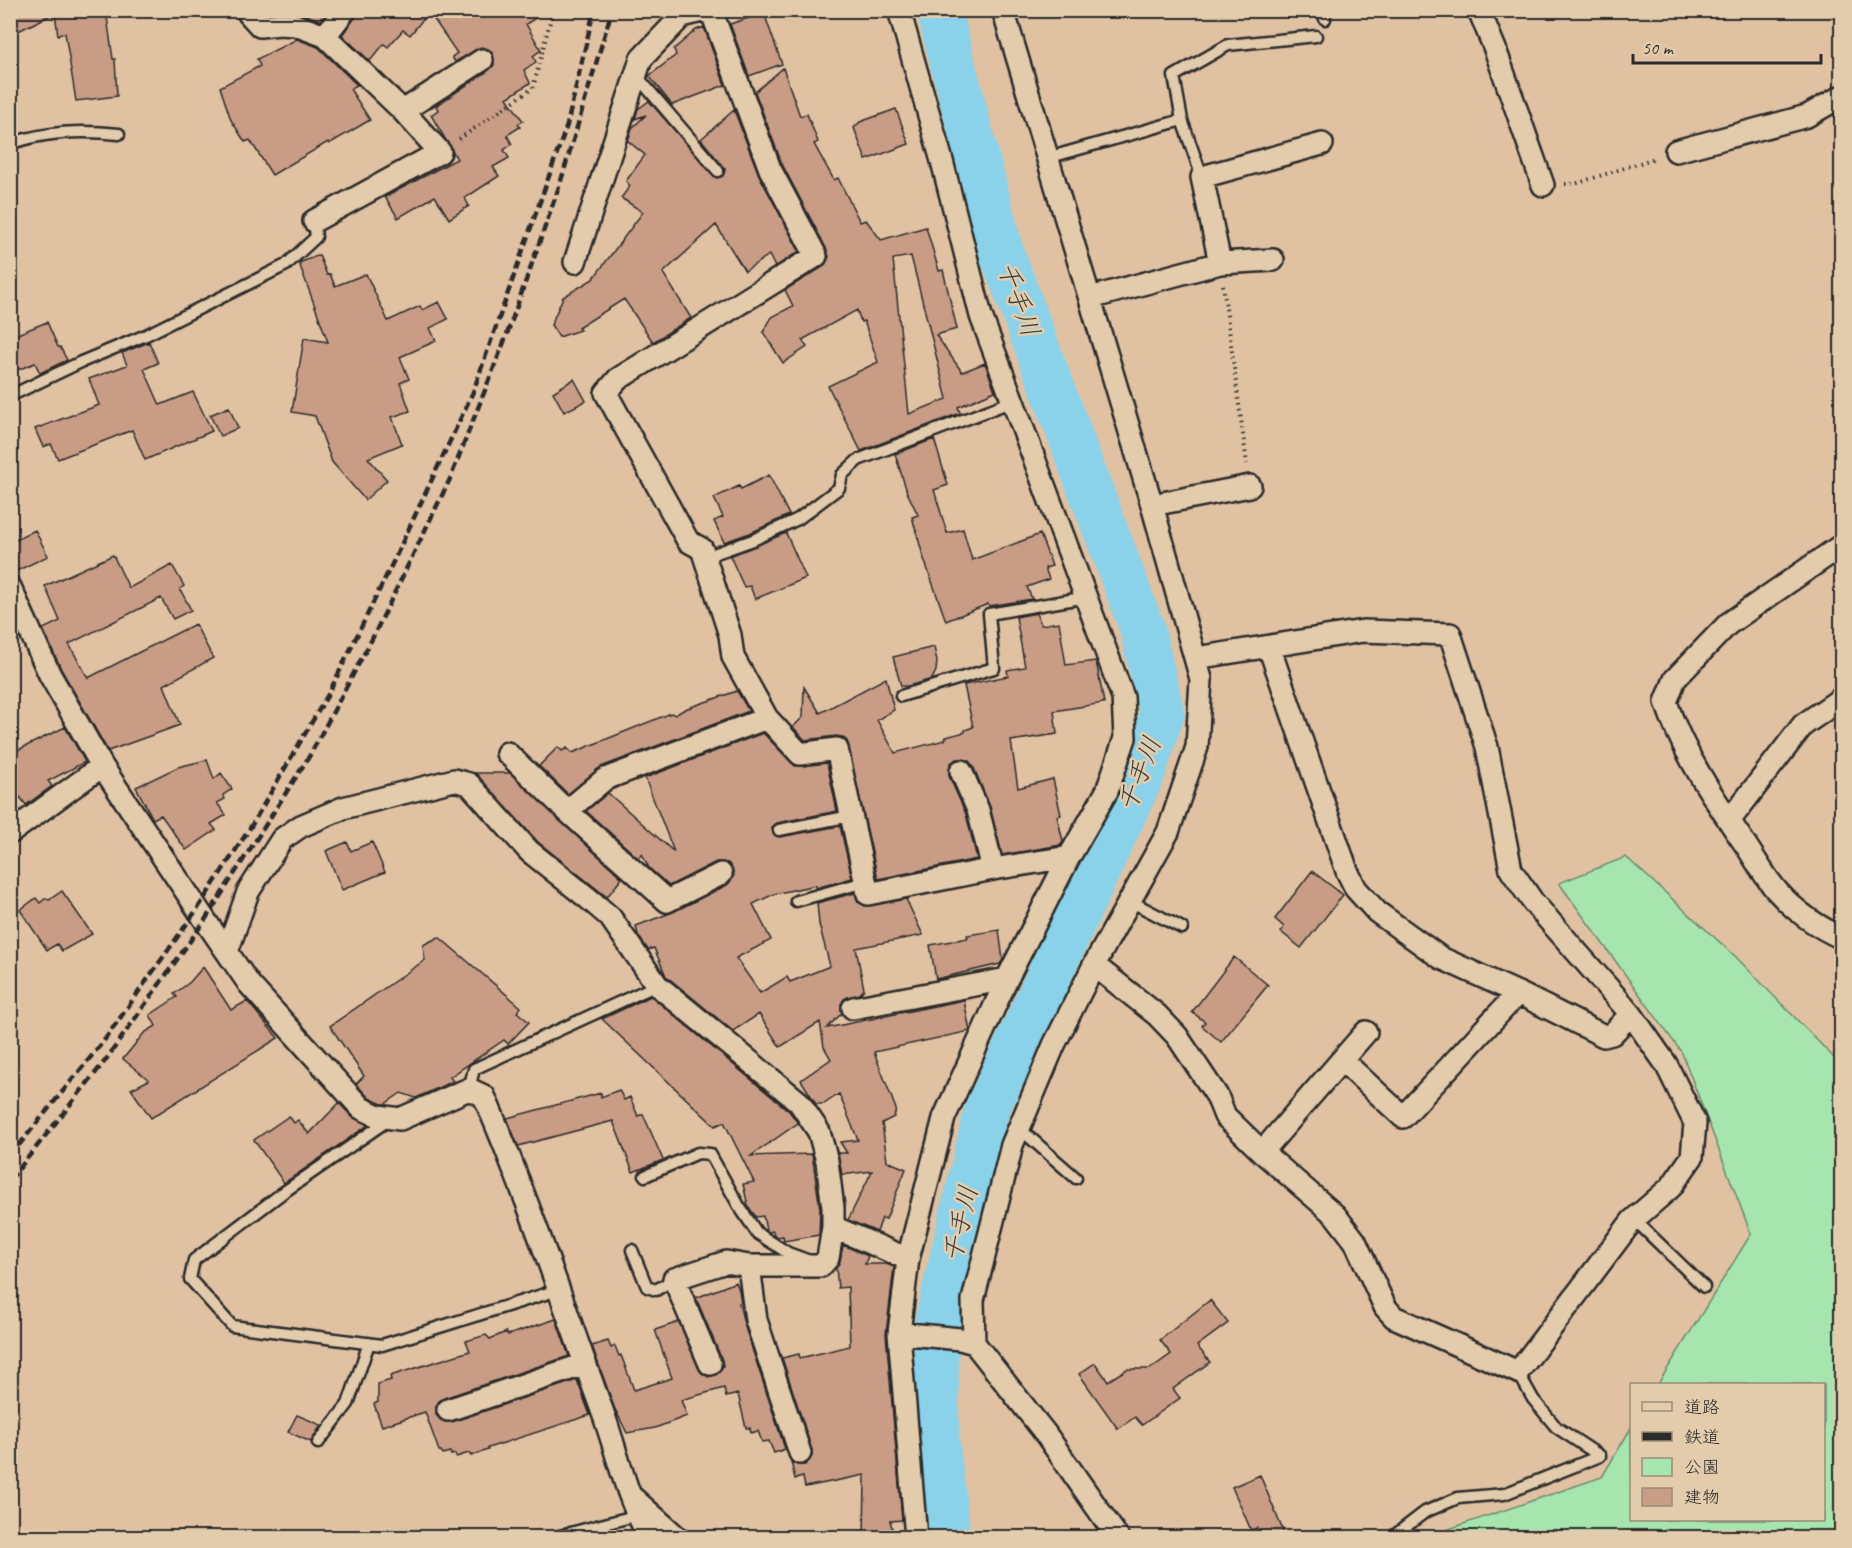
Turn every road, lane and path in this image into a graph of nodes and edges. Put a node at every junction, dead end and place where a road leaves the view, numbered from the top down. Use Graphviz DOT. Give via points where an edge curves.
graph roads {
  1 [pos="249,10"];
  2 [pos="345,10"];
  3 [pos="553,10"];
  4 [pos="706,10"];
  5 [pos="711,10"];
  6 [pos="899,10"];
  7 [pos="1003,10"];
  8 [pos="1479,10"];
  9 [pos="325,36"];
  10 [pos="1316,36"];
  11 [pos="482,60"];
  12 [pos="636,75"];
  13 [pos="1842,96"];
  14 [pos="403,111"];
  15 [pos="1182,120"];
  16 [pos="119,134"];
  17 [pos="10,144"];
  18 [pos="1322,144"];
  19 [pos="1676,151"];
  20 [pos="440,152"];
  21 [pos="1047,158"];
  22 [pos="717,171"];
  23 [pos="1202,177"];
  24 [pos="1543,185"];
  25 [pos="314,221"];
  26 [pos="1273,260"];
  27 [pos="575,262"];
  28 [pos="1220,263"];
  29 [pos="1090,298"];
  30 [pos="10,396"];
  31 [pos="1013,401"];
  32 [pos="1250,486"];
  33 [pos="1152,505"];
  34 [pos="1842,545"];
  35 [pos="705,557"];
  36 [pos="10,586"];
  37 [pos="1087,597"];
  38 [pos="1269,647"];
  39 [pos="1196,658"];
  40 [pos="901,696"];
  41 [pos="1842,698"];
  42 [pos="767,718"];
  43 [pos="507,753"];
  44 [pos="102,765"];
  45 [pos="961,771"];
  46 [pos="567,811"];
  47 [pos="851,816"];
  48 [pos="1729,820"];
  49 [pos="779,830"];
  50 [pos="10,833"];
  51 [pos="1069,857"];
  52 [pos="993,869"];
  53 [pos="721,874"];
  54 [pos="865,882"];
  55 [pos="796,901"];
  56 [pos="1130,901"];
  57 [pos="1182,928"];
  58 [pos="1842,938"];
  59 [pos="227,952"];
  60 [pos="1094,965"];
  61 [pos="1007,979"];
  62 [pos="657,985"];
  63 [pos="1518,993"];
  64 [pos="853,1008"];
  65 [pos="1631,1014"];
  66 [pos="1366,1032"];
  67 [pos="1342,1060"];
  68 [pos="469,1089"];
  69 [pos="392,1118"];
  70 [pos="1019,1128"];
  71 [pos="1262,1152"];
  72 [pos="645,1176"];
  73 [pos="1076,1178"];
  74 [pos="1632,1221"];
  75 [pos="832,1227"];
  76 [pos="632,1250"];
  77 [pos="908,1259"];
  78 [pos="749,1266"];
  79 [pos="821,1266"];
  80 [pos="674,1279"];
  81 [pos="1704,1287"];
  82 [pos="558,1290"];
  83 [pos="904,1333"];
  84 [pos="967,1341"];
  85 [pos="369,1343"];
  86 [pos="585,1364"];
  87 [pos="710,1364"];
  88 [pos="1518,1372"];
  89 [pos="448,1410"];
  90 [pos="318,1443"];
  91 [pos="800,1454"];
  92 [pos="634,1505"];
  93 [pos="552,1538"];
  94 [pos="650,1538"];
  95 [pos="678,1538"];
  96 [pos="916,1538"];
  97 [pos="1118,1538"];
  98 [pos="1391,1538"];
  1 -- 9 [label="street" via="260,26 295,25"];
  2 -- 9 [label="street"];
  3 -- 20 [label="path" via="533,88"];
  4 -- 12 [label="street" via="682,16 642,60"];
  5 -- 35 [label="street" via="770,169 816,256 618,379 606,393 688,541 702,549"];
  6 -- 31 [label="street" via="981,316"];
  7 -- 21 [label="street"];
  8 -- 24 [label="street"];
  9 -- 14 [label="street"];
  10 -- 15 [label="lane" via="1228,45 1174,76"];
  11 -- 14 [label="street"];
  12 -- 22 [label="lane"];
  12 -- 27 [label="street"];
  13 -- 19 [label="street" via="1807,116"];
  14 -- 20 [label="street"];
  15 -- 21 [label="lane"];
  15 -- 23 [label="lane"];
  16 -- 17 [label="lane" via="83,130"];
  18 -- 23 [label="street"];
  19 -- 24 [label="path" via="1575,184"];
  20 -- 25 [label="street"];
  21 -- 29 [label="street"];
  23 -- 28 [label="street"];
  25 -- 30 [label="lane" via="316,237 286,265 146,335"];
  26 -- 28 [label="street"];
  28 -- 29 [label="street"];
  28 -- 32 [label="path"];
  29 -- 33 [label="street"];
  31 -- 35 [label="lane" via="858,460 842,475 839,488 798,519"];
  31 -- 37 [label="street"];
  32 -- 33 [label="street"];
  33 -- 39 [label="street"];
  34 -- 48 [label="street" via="1728,624 1676,679 1666,702 1685,749"];
  35 -- 42 [label="street" via="734,657"];
  36 -- 44 [label="street" via="50,675"];
  37 -- 40 [label="lane" via="989,614 994,668"];
  37 -- 51 [label="street" via="1122,697 1125,738 1107,792"];
  38 -- 39 [label="street"];
  38 -- 63 [label="street" via="1356,890 1377,912 1441,958"];
  38 -- 65 [label="street" via="1363,631 1450,634 1487,747 1511,870 1533,902"];
  39 -- 56 [label="street" via="1201,679 1197,747 1168,832"];
  41 -- 48 [label="street" via="1803,726"];
  42 -- 46 [label="street" via="605,779"];
  42 -- 47 [label="street" via="800,754 837,749"];
  43 -- 46 [label="street"];
  44 -- 50 [label="street"];
  44 -- 59 [label="street"];
  45 -- 52 [label="street" via="978,810"];
  46 -- 53 [label="street" via="667,901"];
  47 -- 49 [label="lane"];
  47 -- 54 [label="street"];
  48 -- 58 [label="street" via="1778,893 1816,926"];
  51 -- 52 [label="street"];
  51 -- 61 [label="street"];
  52 -- 54 [label="street" via="868,894"];
  54 -- 55 [label="lane"];
  56 -- 57 [label="lane"];
  56 -- 60 [label="street"];
  59 -- 62 [label="street" via="248,892 282,839 343,808 454,780 469,784 529,851 610,917"];
  59 -- 69 [label="street" via="249,984 361,1108"];
  60 -- 70 [label="street"];
  60 -- 71 [label="street" via="1177,1036 1217,1096 1225,1116"];
  61 -- 64 [label="street"];
  61 -- 77 [label="street" via="944,1118"];
  62 -- 68 [label="lane" via="474,1069"];
  62 -- 75 [label="street" via="799,1102 819,1132 827,1161"];
  63 -- 65 [label="street" via="1604,1036 1612,1034"];
  63 -- 67 [label="street" via="1402,1117"];
  65 -- 74 [label="street" via="1666,1064 1695,1123 1692,1157 1671,1187"];
  66 -- 67 [label="street"];
  67 -- 71 [label="street"];
  68 -- 69 [label="street" via="400,1119"];
  68 -- 82 [label="street" via="484,1096 513,1161"];
  69 -- 85 [label="lane" via="194,1260 190,1279 232,1326"];
  70 -- 73 [label="lane"];
  70 -- 84 [label="street" via="973,1300"];
  71 -- 88 [label="street" via="1335,1215 1355,1241 1385,1307 1394,1317"];
  72 -- 79 [label="lane" via="698,1153 710,1154 757,1233 788,1253"];
  74 -- 81 [label="lane"];
  74 -- 88 [label="street"];
  75 -- 77 [label="street"];
  75 -- 79 [label="street" via="828,1258"];
  76 -- 80 [label="lane" via="647,1287 656,1290"];
  77 -- 83 [label="street"];
  78 -- 79 [label="street"];
  78 -- 80 [label="street" via="726,1262"];
  78 -- 91 [label="street" via="756,1320"];
  80 -- 87 [label="street"];
  82 -- 85 [label="lane" via="382,1345"];
  82 -- 86 [label="street"];
  83 -- 84 [label="street"];
  83 -- 96 [label="street"];
  84 -- 97 [label="street" via="1045,1433"];
  85 -- 90 [label="lane" via="348,1404"];
  86 -- 89 [label="street"];
  86 -- 92 [label="street"];
  88 -- 98 [label="lane" via="1533,1399 1556,1427 1600,1456 1504,1494 1458,1498 1425,1512"];
  92 -- 93 [label="lane"];
  92 -- 94 [label="street"];
  92 -- 95 [label="street"];
}
